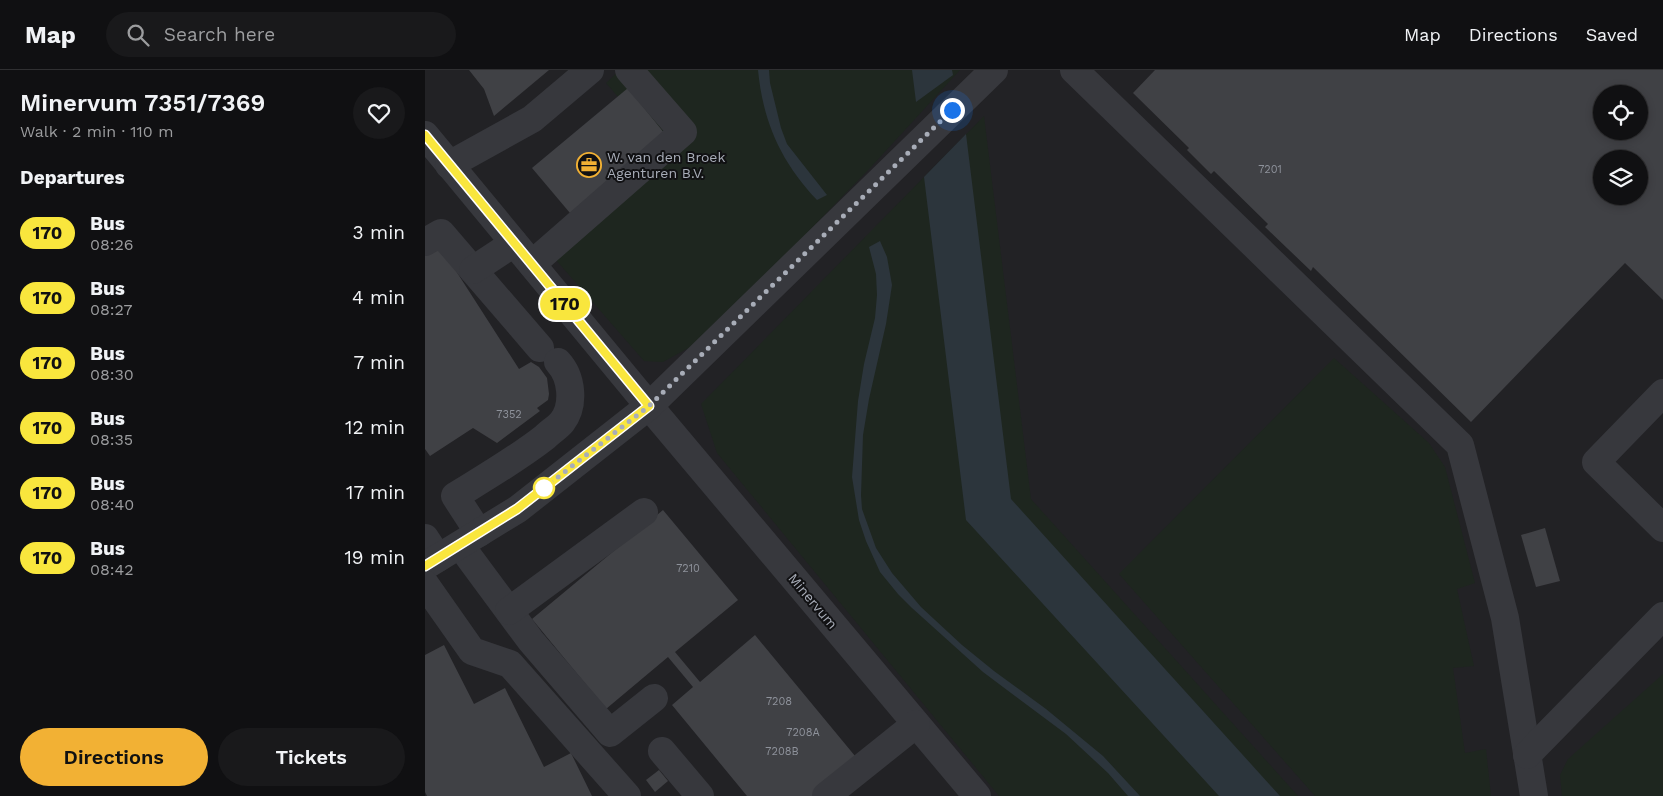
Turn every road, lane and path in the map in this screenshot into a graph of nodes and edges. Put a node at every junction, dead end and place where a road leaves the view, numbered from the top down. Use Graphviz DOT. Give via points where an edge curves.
graph roads {
  1 [pos="590,70"];
  2 [pos="629,70"];
  3 [pos="993,70"];
  4 [pos="1074,70"];
  5 [pos="427,143"];
  6 [pos="449,165"];
  7 [pos="425,242"];
  8 [pos="514,244"];
  9 [pos="532,264"];
  10 [pos="473,270"];
  11 [pos="1663,393"];
  12 [pos="649,406"];
  13 [pos="644,512"];
  14 [pos="1663,528"];
  15 [pos="445,548"];
  16 [pos="425,584"];
  17 [pos="509,611"];
  18 [pos="1663,616"];
  19 [pos="653,698"];
  20 [pos="916,724"];
  21 [pos="663,751"];
  22 [pos="1527,755"];
  23 [pos="627,796"];
  24 [pos="699,796"];
  25 [pos="826,796"];
  26 [pos="977,796"];
  27 [pos="1534,796"];
  1 -- 6 [label="street" via="533,118"];
  2 -- 9 [label="street" via="683,132"];
  3 -- 12 [label="street"];
  4 -- 22 [label="street" via="1460,445 1505,618"];
  5 -- 6 [label="street, Minervum"];
  6 -- 8 [label="street, Minervum"];
  7 -- 10 [label="street" via="441,233"];
  8 -- 9 [label="street, Minervum"];
  8 -- 10 [label="street"];
  9 -- 12 [label="street, Minervum"];
  10 -- 15 [label="street" via="565,370 571,406 562,422 530,448 455,496"];
  11 -- 14 [label="street" via="1596,462"];
  12 -- 15 [label="street" via="517,509"];
  12 -- 20 [label="street, Minervum"];
  13 -- 17 [label="street"];
  15 -- 17 [label="street"];
  16 -- 23 [label="street" via="472,651 511,664"];
  17 -- 19 [label="street" via="610,733"];
  18 -- 22 [label="street"];
  20 -- 25 [label="street"];
  20 -- 26 [label="street, Minervum"];
  21 -- 24 [label="street"];
  22 -- 27 [label="street"];
}
